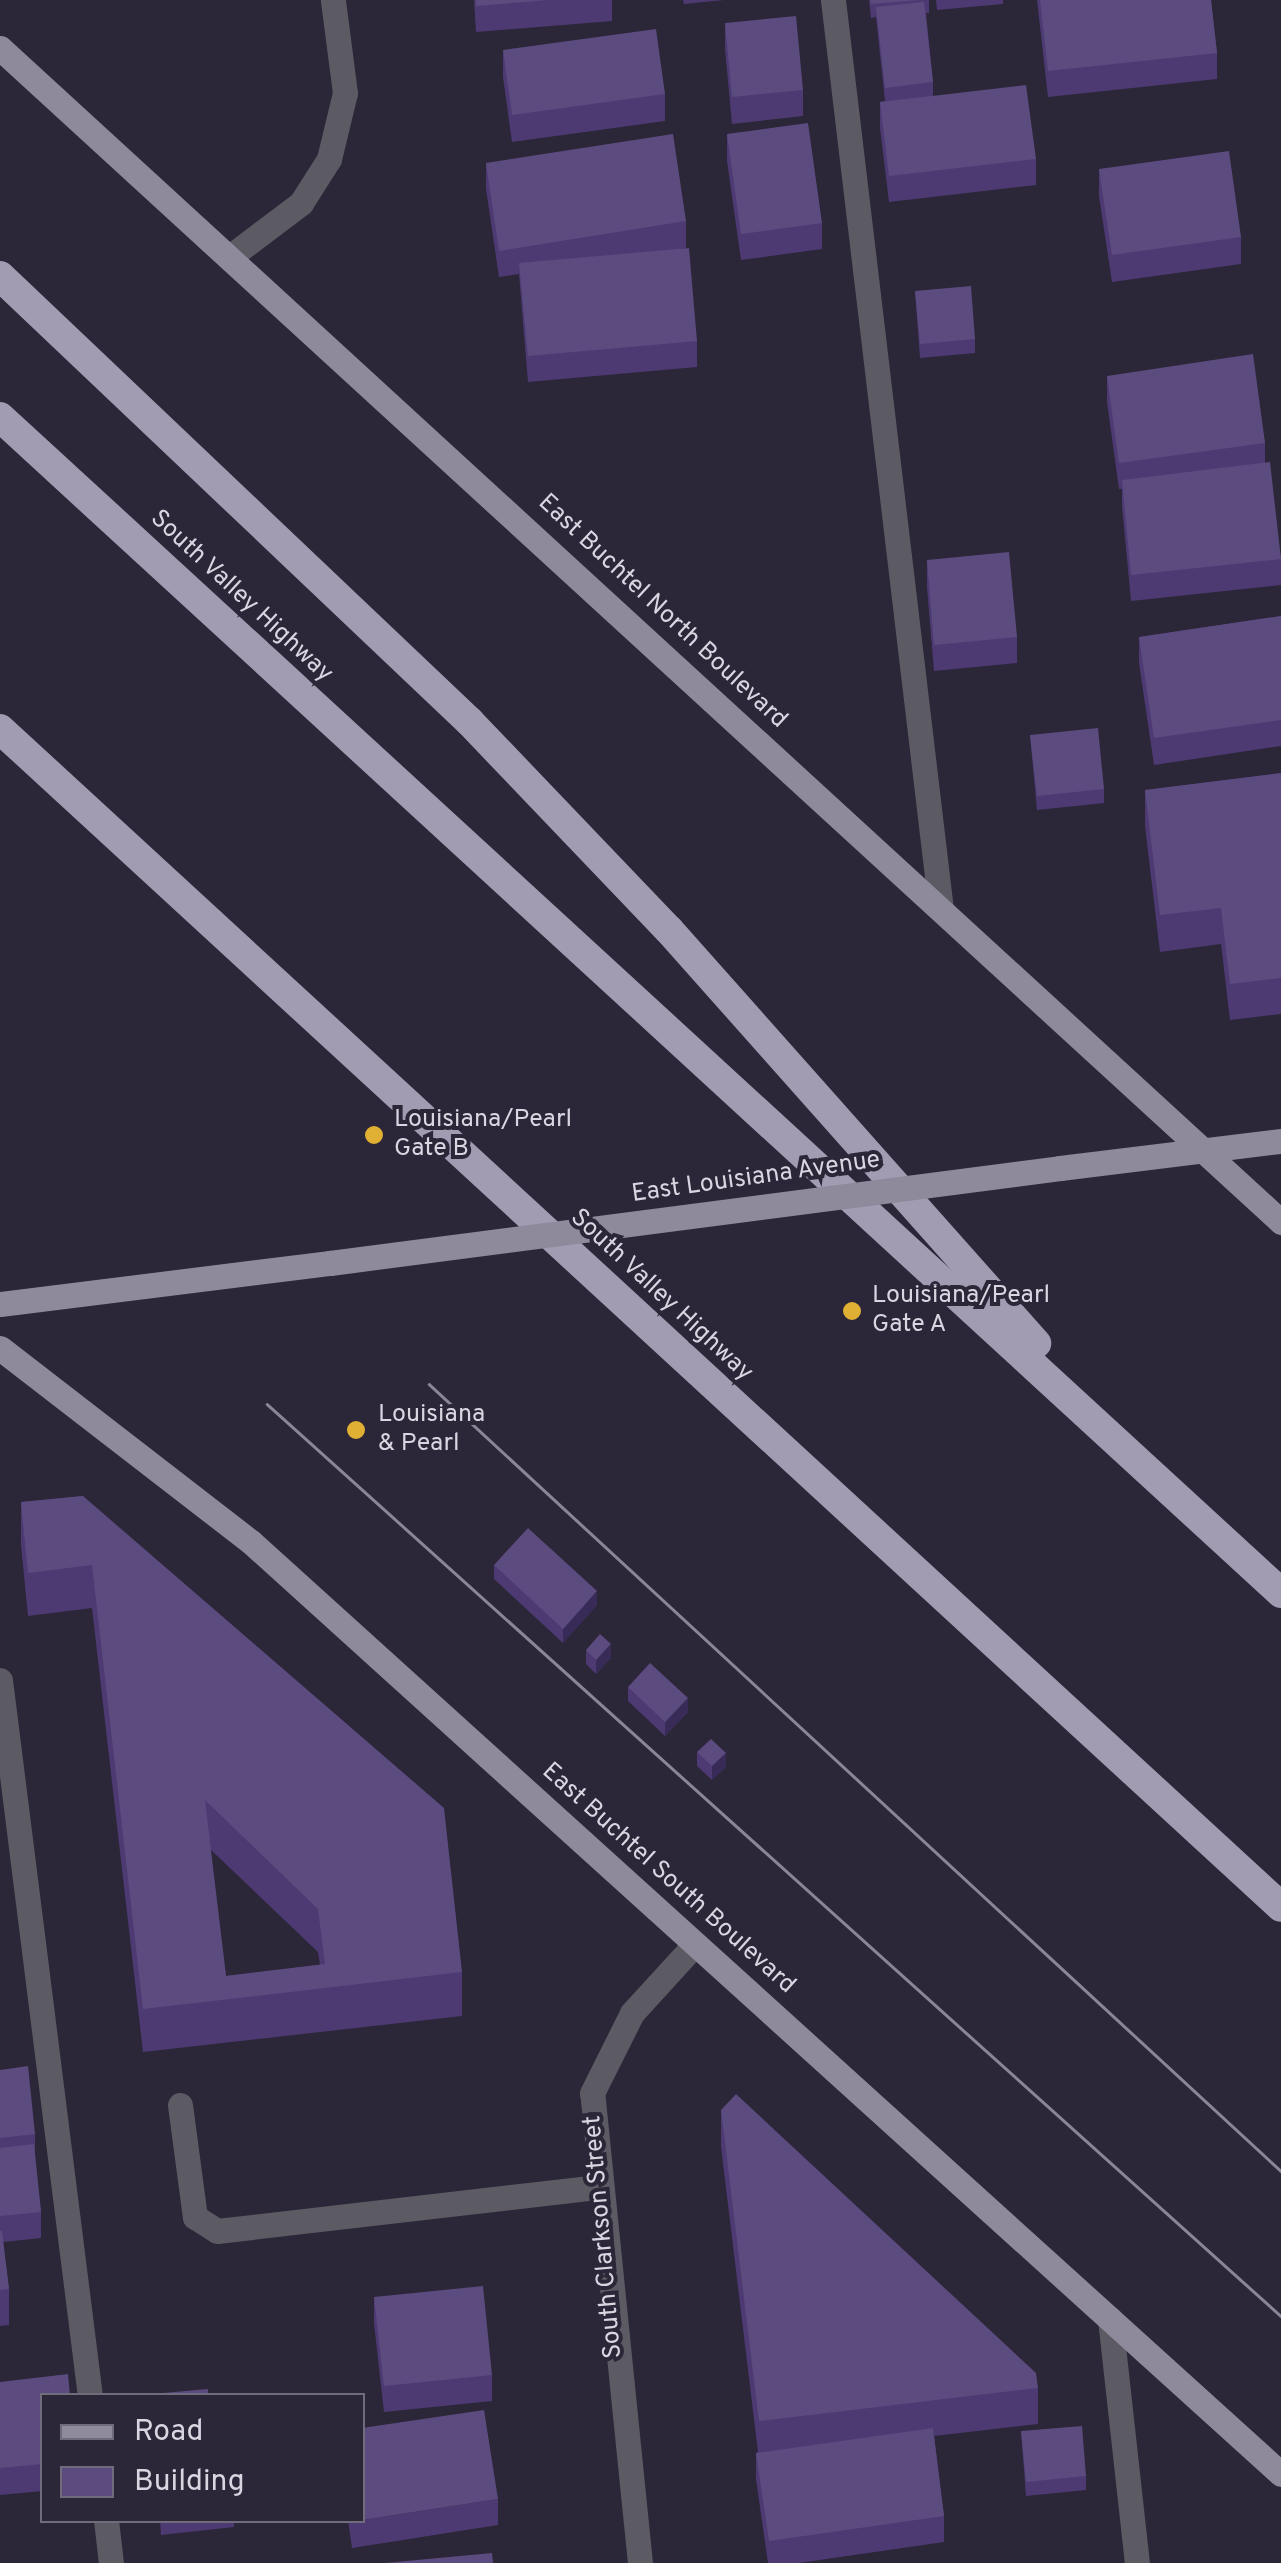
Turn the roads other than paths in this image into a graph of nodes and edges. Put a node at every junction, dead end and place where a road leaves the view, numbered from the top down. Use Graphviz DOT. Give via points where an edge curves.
graph roads {
  1 [pos="333,0"];
  2 [pos="833,0"];
  3 [pos="0,48"];
  4 [pos="231,256"];
  5 [pos="0,276"];
  6 [pos="0,417"];
  7 [pos="0,730"];
  8 [pos="941,910"];
  9 [pos="1281,1141"];
  10 [pos="1200,1149"];
  11 [pos="1281,1222"];
  12 [pos="0,1304"];
  13 [pos="0,1348"];
  14 [pos="1198,1517"];
  15 [pos="1281,1593"];
  16 [pos="0,1680"];
  17 [pos="1281,1906"];
  18 [pos="695,1944"];
  19 [pos="180,2105"];
  20 [pos="596,2187"];
  21 [pos="1110,2320"];
  22 [pos="90,2393"];
  23 [pos="1281,2474"];
  24 [pos="106,2523"];
  25 [pos="111,2563"];
  26 [pos="640,2563"];
  27 [pos="1137,2563"];
  1 -- 4 [label="street" via="345,93 329,160 301,203"];
  2 -- 8 [label="street"];
  3 -- 4 [label="main road, East Buchtel North Boulevard"];
  4 -- 8 [label="main road, East Buchtel North Boulevard"];
  5 -- 14 [label="highway" via="470,721"];
  6 -- 14 [label="highway, South Valley Highway"];
  7 -- 17 [label="highway, South Valley Highway"];
  8 -- 10 [label="main road, East Buchtel North Boulevard"];
  9 -- 10 [label="main road, East Louisiana Avenue"];
  10 -- 11 [label="main road, East Buchtel North Boulevard"];
  10 -- 12 [label="main road, East Louisiana Avenue, bridge"];
  13 -- 18 [label="main road, East Buchtel South Boulevard" via="251,1542"];
  14 -- 15 [label="highway, South Valley Highway"];
  16 -- 22 [label="street"];
  18 -- 20 [label="street, South Clarkson Street" via="608,2049 592,2093"];
  18 -- 21 [label="main road, East Buchtel South Boulevard"];
  19 -- 20 [label="street" via="195,2217 217,2231"];
  20 -- 26 [label="street, South Clarkson Street"];
  21 -- 23 [label="main road, East Buchtel South Boulevard"];
  21 -- 27 [label="street"];
  24 -- 25 [label="street"];
}
